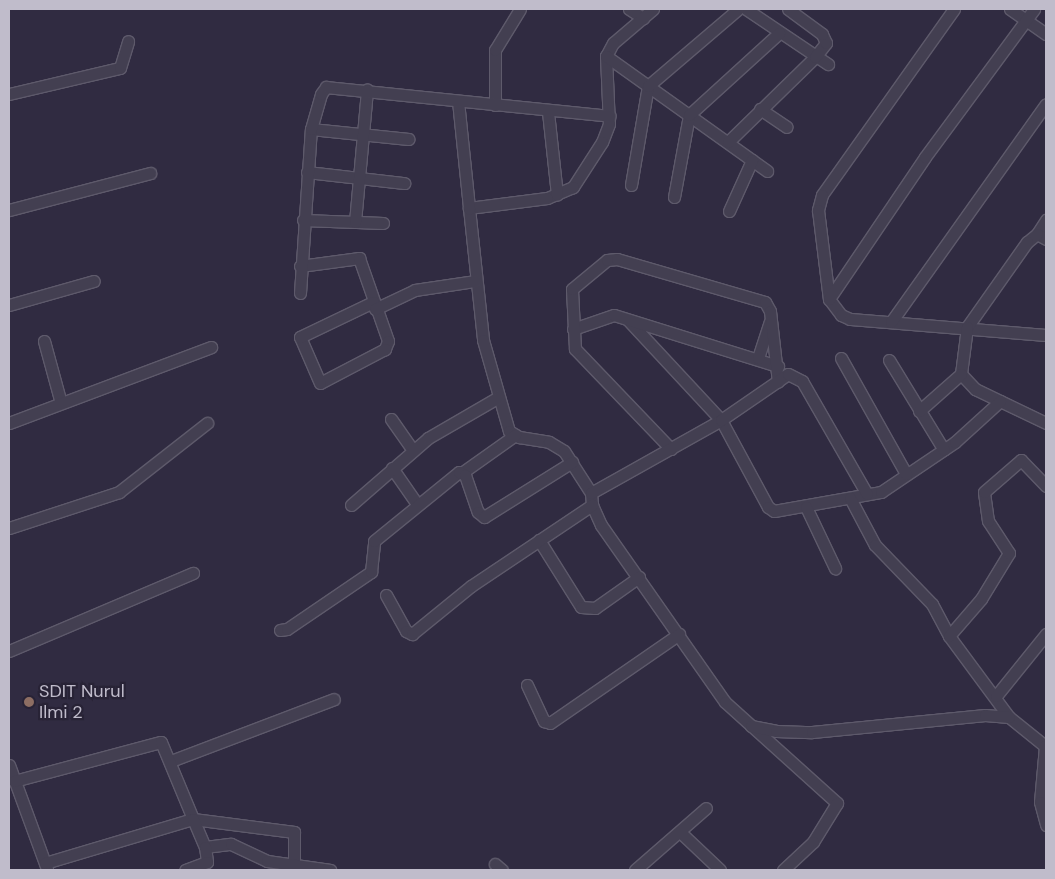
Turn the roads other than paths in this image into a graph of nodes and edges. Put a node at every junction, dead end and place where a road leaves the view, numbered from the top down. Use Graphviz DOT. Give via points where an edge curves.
graph roads {
  1 [pos="520,9"];
  2 [pos="630,9"];
  3 [pos="653,9"];
  4 [pos="738,9"];
  5 [pos="746,9"];
  6 [pos="788,9"];
  7 [pos="954,9"];
  8 [pos="1010,9"];
  9 [pos="1034,9"];
  10 [pos="643,18"];
  11 [pos="1026,19"];
  12 [pos="779,33"];
  13 [pos="1046,34"];
  14 [pos="128,41"];
  15 [pos="606,56"];
  16 [pos="815,57"];
  17 [pos="828,64"];
  18 [pos="648,86"];
  19 [pos="367,90"];
  20 [pos="9,94"];
  21 [pos="458,101"];
  22 [pos="1046,104"];
  23 [pos="495,105"];
  24 [pos="760,109"];
  25 [pos="548,112"];
  26 [pos="689,115"];
  27 [pos="610,116"];
  28 [pos="787,127"];
  29 [pos="311,129"];
  30 [pos="364,134"];
  31 [pos="408,139"];
  32 [pos="728,142"];
  33 [pos="752,160"];
  34 [pos="767,171"];
  35 [pos="307,172"];
  36 [pos="150,173"];
  37 [pos="360,178"];
  38 [pos="404,183"];
  39 [pos="631,185"];
  40 [pos="556,195"];
  41 [pos="674,197"];
  42 [pos="469,208"];
  43 [pos="9,210"];
  44 [pos="729,211"];
  45 [pos="303,220"];
  46 [pos="1046,220"];
  47 [pos="355,222"];
  48 [pos="383,223"];
  49 [pos="1042,237"];
  50 [pos="300,266"];
  51 [pos="94,281"];
  52 [pos="475,281"];
  53 [pos="300,293"];
  54 [pos="829,299"];
  55 [pos="9,305"];
  56 [pos="374,305"];
  57 [pos="628,320"];
  58 [pos="771,320"];
  59 [pos="891,322"];
  60 [pos="967,328"];
  61 [pos="573,329"];
  62 [pos="1046,335"];
  63 [pos="44,341"];
  64 [pos="211,348"];
  65 [pos="758,358"];
  66 [pos="841,358"];
  67 [pos="889,360"];
  68 [pos="778,366"];
  69 [pos="961,374"];
  70 [pos="778,382"];
  71 [pos="498,398"];
  72 [pos="1000,401"];
  73 [pos="61,403"];
  74 [pos="919,410"];
  75 [pos="391,419"];
  76 [pos="720,420"];
  77 [pos="9,423"];
  78 [pos="207,423"];
  79 [pos="1046,423"];
  80 [pos="515,435"];
  81 [pos="670,449"];
  82 [pos="413,450"];
  83 [pos="944,450"];
  84 [pos="572,462"];
  85 [pos="392,468"];
  86 [pos="463,472"];
  87 [pos="906,474"];
  88 [pos="1046,486"];
  89 [pos="868,494"];
  90 [pos="850,498"];
  91 [pos="591,499"];
  92 [pos="417,504"];
  93 [pos="350,505"];
  94 [pos="806,507"];
  95 [pos="9,528"];
  96 [pos="540,540"];
  97 [pos="835,568"];
  98 [pos="193,573"];
  99 [pos="639,577"];
  100 [pos="386,595"];
  101 [pos="280,630"];
  102 [pos="679,634"];
  103 [pos="1046,634"];
  104 [pos="949,636"];
  105 [pos="9,652"];
  106 [pos="527,685"];
  107 [pos="996,696"];
  108 [pos="334,699"];
  109 [pos="1009,717"];
  110 [pos="751,726"];
  111 [pos="1045,746"];
  112 [pos="171,761"];
  113 [pos="9,765"];
  114 [pos="14,781"];
  115 [pos="706,808"];
  116 [pos="193,819"];
  117 [pos="1046,825"];
  118 [pos="680,832"];
  119 [pos="205,847"];
  120 [pos="294,865"];
  121 [pos="46,866"];
  122 [pos="185,870"];
  123 [pos="330,870"];
  124 [pos="635,870"];
  125 [pos="720,870"];
  126 [pos="783,870"];
  1 -- 23 [label="street" via="495,50"];
  2 -- 10 [label="street"];
  3 -- 10 [label="street"];
  4 -- 18 [label="street"];
  5 -- 12 [label="street"];
  6 -- 16 [label="street" via="826,38"];
  7 -- 54 [label="street" via="822,195 818,210"];
  8 -- 11 [label="street"];
  9 -- 11 [label="street"];
  10 -- 15 [label="street" via="613,43"];
  11 -- 13 [label="street"];
  11 -- 54 [label="street"];
  12 -- 16 [label="street"];
  12 -- 26 [label="street"];
  14 -- 20 [label="street" via="120,68"];
  15 -- 18 [label="street"];
  15 -- 27 [label="street" via="604,66"];
  16 -- 17 [label="street"];
  16 -- 24 [label="street"];
  18 -- 26 [label="street"];
  18 -- 39 [label="street"];
  19 -- 21 [label="street"];
  19 -- 29 [label="street" via="326,87"];
  19 -- 30 [label="street"];
  21 -- 23 [label="street"];
  21 -- 42 [label="street"];
  22 -- 59 [label="street"];
  23 -- 25 [label="street"];
  24 -- 28 [label="street"];
  24 -- 32 [label="street"];
  25 -- 27 [label="street"];
  25 -- 40 [label="street"];
  26 -- 32 [label="street"];
  26 -- 41 [label="street"];
  27 -- 40 [label="street" via="602,142 575,183"];
  29 -- 30 [label="street"];
  29 -- 35 [label="street"];
  30 -- 31 [label="street"];
  30 -- 37 [label="street"];
  32 -- 33 [label="street"];
  33 -- 34 [label="street"];
  33 -- 44 [label="street"];
  35 -- 37 [label="street"];
  35 -- 45 [label="street"];
  36 -- 43 [label="street"];
  37 -- 38 [label="street"];
  37 -- 47 [label="street"];
  40 -- 42 [label="street"];
  42 -- 52 [label="street"];
  45 -- 47 [label="street"];
  45 -- 50 [label="street"];
  46 -- 49 [label="street"];
  47 -- 48 [label="street"];
  49 -- 60 [label="street" via="1027,242"];
  50 -- 53 [label="street"];
  50 -- 56 [label="street" via="358,258"];
  51 -- 55 [label="street"];
  52 -- 56 [label="street" via="416,290"];
  52 -- 71 [label="street" via="483,340"];
  54 -- 59 [label="street" via="847,318"];
  56 -- 56 [label="street" via="300,338 320,383 385,349 388,338"];
  57 -- 61 [label="street" via="609,316"];
  57 -- 65 [label="street"];
  57 -- 76 [label="street"];
  58 -- 61 [label="street" via="770,307 765,302 612,258 572,289"];
  58 -- 65 [label="street"];
  58 -- 68 [label="street"];
  59 -- 60 [label="street"];
  60 -- 62 [label="street"];
  60 -- 69 [label="street"];
  61 -- 81 [label="street" via="578,354"];
  63 -- 73 [label="street"];
  64 -- 73 [label="street"];
  65 -- 68 [label="street"];
  66 -- 87 [label="street"];
  67 -- 74 [label="street"];
  68 -- 70 [label="street"];
  69 -- 72 [label="street" via="970,386"];
  69 -- 74 [label="street"];
  70 -- 76 [label="street"];
  70 -- 89 [label="street" via="788,374 798,376"];
  71 -- 80 [label="street" via="505,425"];
  71 -- 82 [label="street" via="447,424"];
  72 -- 79 [label="street"];
  72 -- 83 [label="street"];
  73 -- 77 [label="street"];
  74 -- 83 [label="street"];
  75 -- 82 [label="street"];
  76 -- 81 [label="street"];
  76 -- 94 [label="street" via="768,507 777,512"];
  78 -- 95 [label="street" via="118,492"];
  80 -- 84 [label="street" via="555,444"];
  80 -- 86 [label="street"];
  81 -- 91 [label="street"];
  82 -- 85 [label="street"];
  83 -- 87 [label="street"];
  84 -- 86 [label="street" via="484,517 478,512"];
  84 -- 91 [label="street"];
  85 -- 92 [label="street"];
  85 -- 93 [label="street"];
  86 -- 92 [label="street"];
  87 -- 89 [label="street" via="881,492"];
  88 -- 104 [label="street" via="1022,460 984,492 988,521 1009,553 981,599"];
  89 -- 90 [label="street"];
  90 -- 94 [label="street"];
  90 -- 104 [label="street" via="875,545 921,589"];
  91 -- 96 [label="street"];
  91 -- 99 [label="street" via="601,525"];
  92 -- 101 [label="street" via="374,540 371,572 287,629"];
  94 -- 97 [label="street"];
  96 -- 99 [label="street" via="581,607 594,608"];
  96 -- 100 [label="street" via="471,586 412,634 406,631"];
  98 -- 105 [label="street"];
  99 -- 102 [label="street"];
  102 -- 106 [label="street" via="550,723 544,721"];
  102 -- 110 [label="street" via="725,702"];
  103 -- 107 [label="street"];
  104 -- 107 [label="street"];
  107 -- 109 [label="street"];
  108 -- 112 [label="street"];
  109 -- 110 [label="street" via="985,714 812,732 776,731"];
  109 -- 111 [label="street"];
  110 -- 126 [label="street" via="837,803 813,842"];
  111 -- 117 [label="street" via="1040,802"];
  112 -- 114 [label="street" via="166,746 160,742"];
  112 -- 116 [label="street"];
  113 -- 114 [label="street"];
  114 -- 121 [label="street"];
  115 -- 118 [label="street"];
  116 -- 119 [label="street"];
  116 -- 120 [label="street" via="294,832"];
  116 -- 121 [label="street"];
  118 -- 124 [label="street"];
  118 -- 125 [label="street"];
  119 -- 120 [label="street" via="233,844 263,860"];
  119 -- 122 [label="street" via="205,864"];
  120 -- 123 [label="street"];
}
